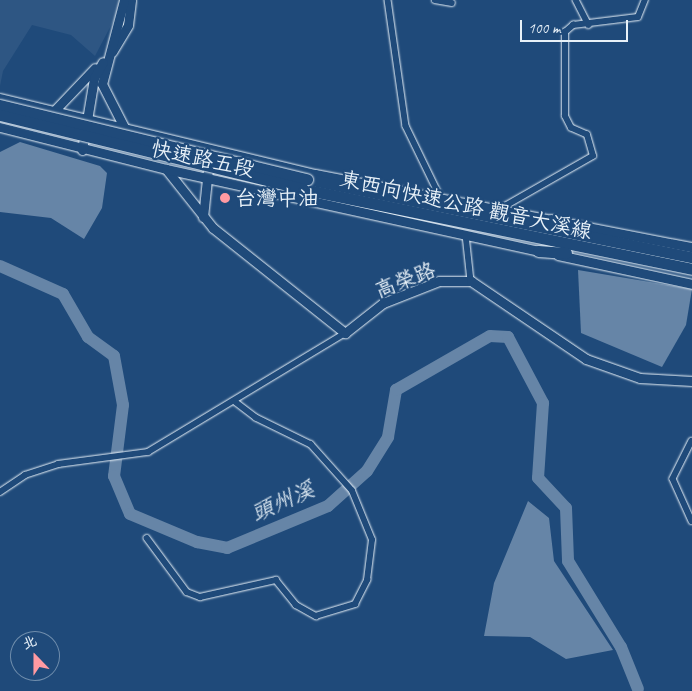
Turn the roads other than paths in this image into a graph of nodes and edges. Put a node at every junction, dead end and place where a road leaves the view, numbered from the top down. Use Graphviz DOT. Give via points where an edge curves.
graph roads {
  1 [pos="124,0"];
  2 [pos="131,0"];
  3 [pos="388,0"];
  4 [pos="435,0"];
  5 [pos="576,0"];
  6 [pos="645,0"];
  7 [pos="452,3"];
  8 [pos="589,25"];
  9 [pos="108,53"];
  10 [pos="106,63"];
  11 [pos="0,98"];
  12 [pos="0,105"];
  13 [pos="54,111"];
  14 [pos="0,115"];
  15 [pos="84,120"];
  16 [pos="124,127"];
  17 [pos="0,128"];
  18 [pos="82,150"];
  19 [pos="210,150"];
  20 [pos="166,169"];
  21 [pos="207,176"];
  22 [pos="441,198"];
  23 [pos="498,210"];
  24 [pos="203,217"];
  25 [pos="551,220"];
  26 [pos="466,235"];
  27 [pos="631,245"];
  28 [pos="692,247"];
  29 [pos="538,251"];
  30 [pos="620,257"];
  31 [pos="692,257"];
  32 [pos="692,269"];
  33 [pos="471,281"];
  34 [pos="692,284"];
  35 [pos="345,333"];
  36 [pos="692,381"];
  37 [pos="236,403"];
  38 [pos="692,441"];
  39 [pos="0,492"];
  40 [pos="692,521"];
  41 [pos="147,538"];
  1 -- 9 [label="main road"];
  2 -- 10 [label="main road" via="128,25"];
  3 -- 22 [label="street" via="406,126"];
  4 -- 7 [label="street"];
  5 -- 8 [label="street"];
  6 -- 8 [label="street" via="638,17"];
  8 -- 23 [label="street" via="573,25 565,32 566,116 571,128 587,135 593,156"];
  9 -- 10 [label="main road"];
  9 -- 13 [label="main road"];
  9 -- 15 [label="main road" via="94,78"];
  10 -- 16 [label="main road" via="102,84"];
  11 -- 13 [label="main road, 快速路五段"];
  12 -- 27 [label="highway, 東西向快速公路 觀音大溪線, bridge" via="357,191"];
  13 -- 15 [label="main road, 快速路五段"];
  14 -- 30 [label="highway, 東西向快速公路 觀音大溪線, bridge" via="255,178"];
  15 -- 16 [label="main road, 快速路五段"];
  15 -- 18 [label="main road"];
  16 -- 19 [label="main road, 快速路五段"];
  17 -- 18 [label="main road, 快速路五段"];
  18 -- 20 [label="main road, 快速路五段"];
  19 -- 21 [label="main road"];
  19 -- 22 [label="main road, 快速路五段"];
  20 -- 21 [label="main road, 快速路五段"];
  20 -- 24 [label="main road"];
  21 -- 24 [label="main road"];
  21 -- 26 [label="main road, 快速路五段"];
  22 -- 23 [label="main road, 快速路五段"];
  23 -- 25 [label="main road, 快速路五段"];
  24 -- 35 [label="main road"];
  25 -- 27 [label="highway"];
  25 -- 28 [label="main road, 快速路五段"];
  26 -- 29 [label="main road, 快速路五段"];
  26 -- 33 [label="street"];
  27 -- 31 [label="highway, 東西向快速公路 觀音大溪線"];
  29 -- 30 [label="highway"];
  29 -- 34 [label="main road, 快速路五段"];
  30 -- 32 [label="highway, 東西向快速公路 觀音大溪線"];
  33 -- 35 [label="main road, 高榮路" via="440,282 383,303"];
  33 -- 36 [label="main road" via="586,359 640,378"];
  35 -- 37 [label="street, 高榮路"];
  37 -- 39 [label="street, 高榮路" via="143,452 40,469"];
  37 -- 41 [label="street" via="256,418 311,444 352,491 372,540 367,580 355,604 316,616 296,605 276,580 200,598 187,592"];
  38 -- 40 [label="street" via="673,478"];
}
